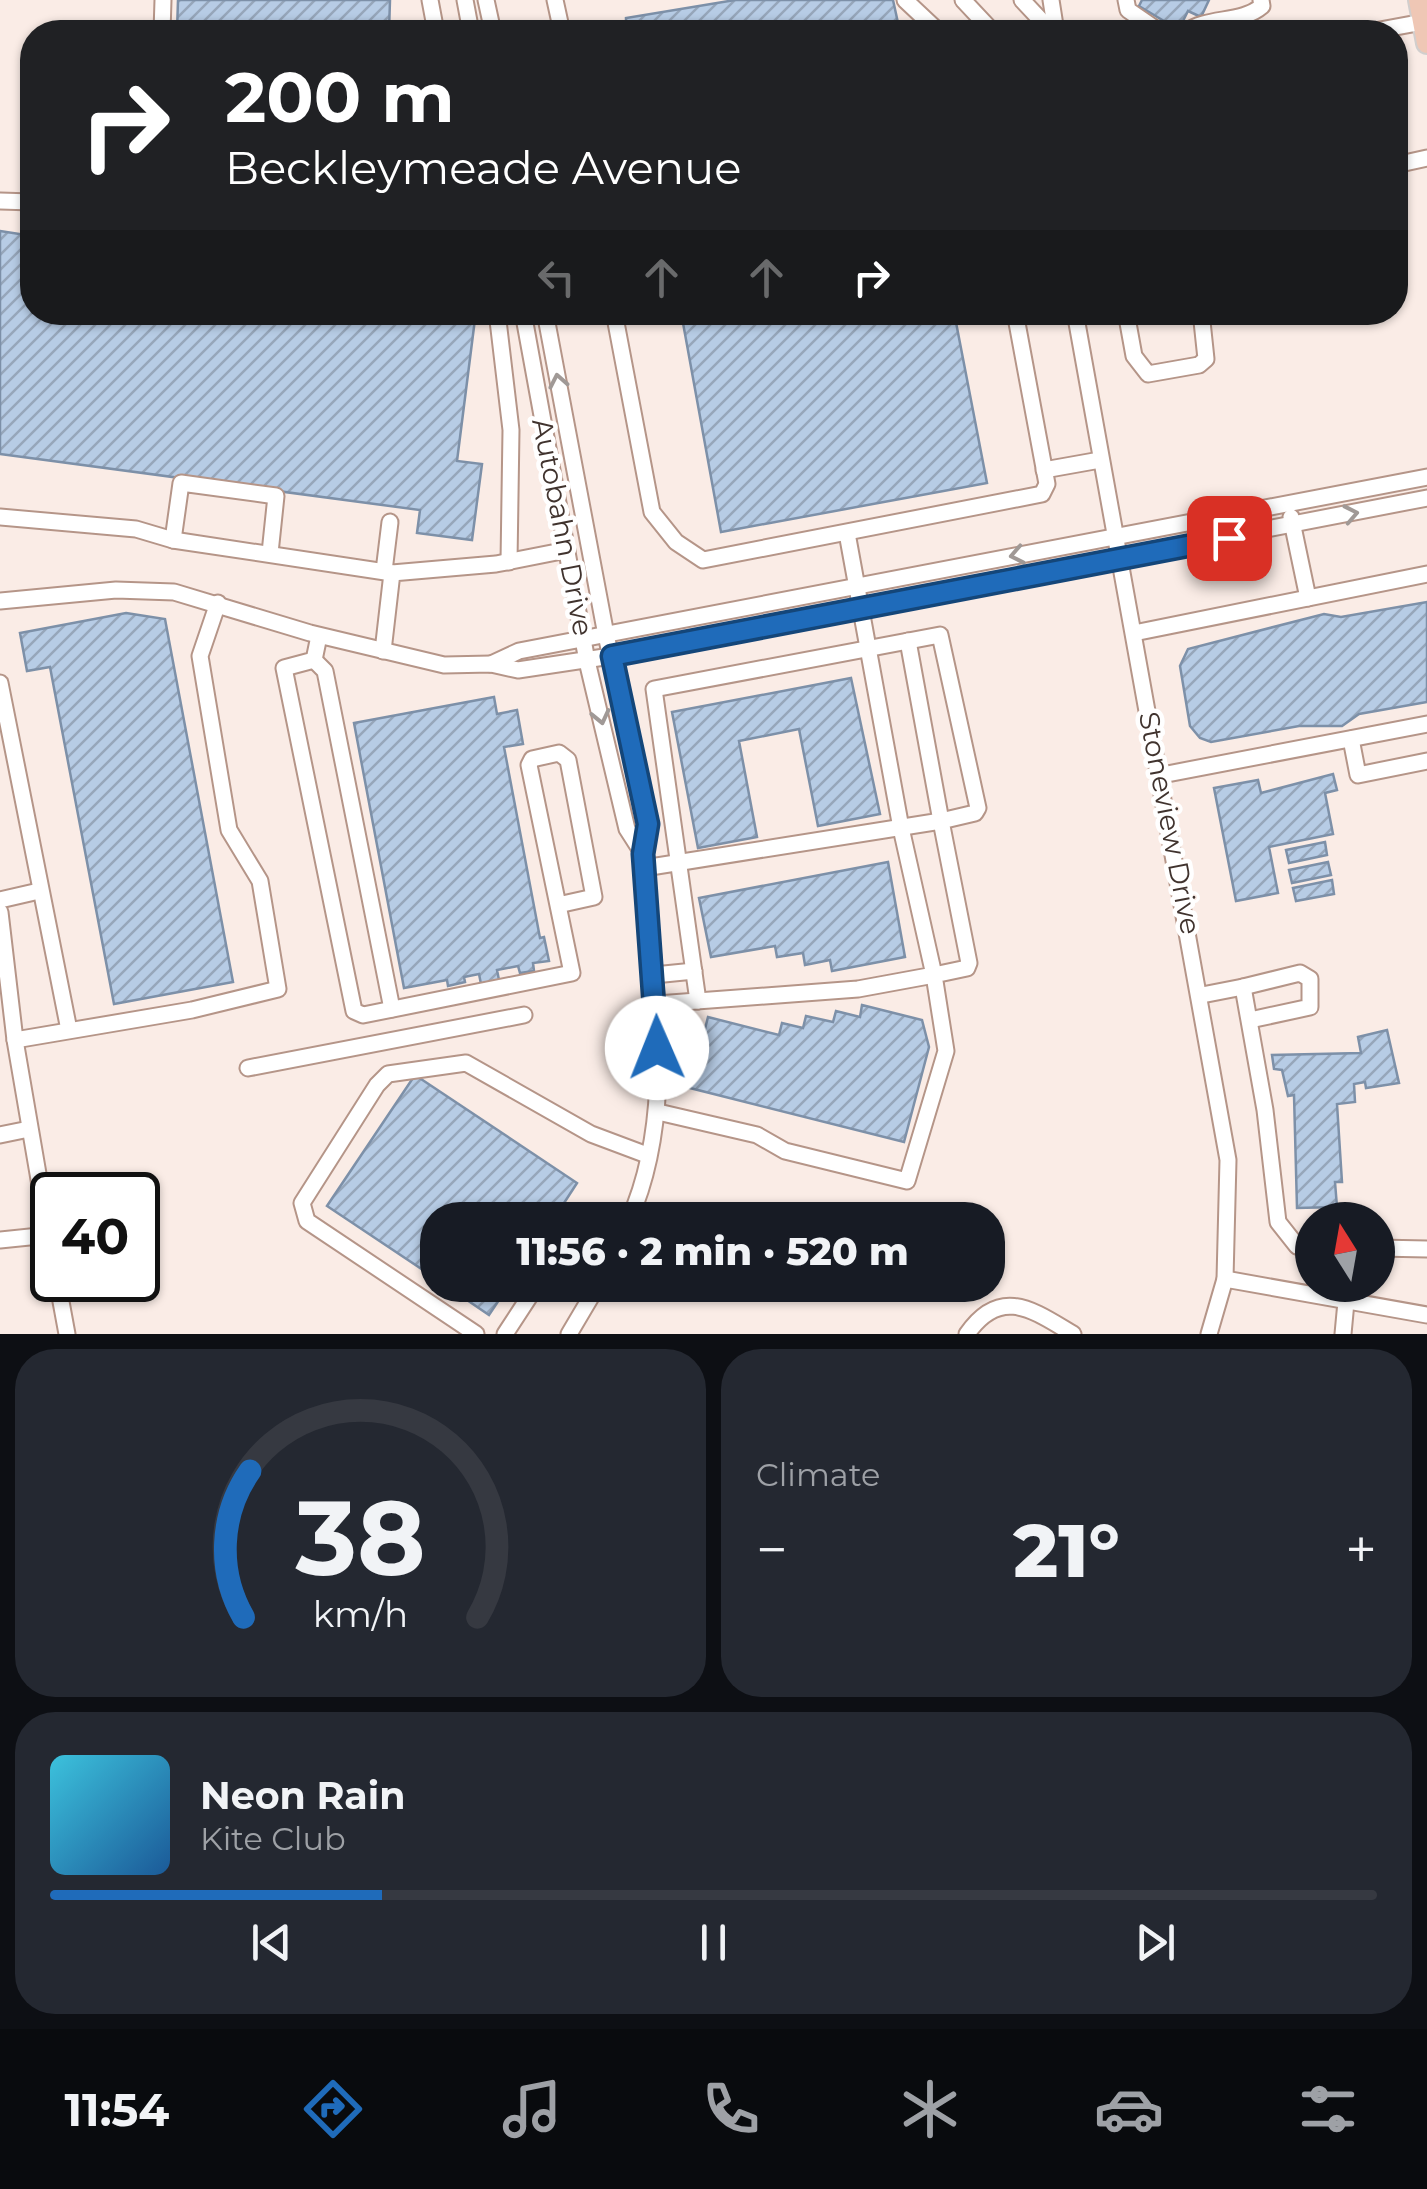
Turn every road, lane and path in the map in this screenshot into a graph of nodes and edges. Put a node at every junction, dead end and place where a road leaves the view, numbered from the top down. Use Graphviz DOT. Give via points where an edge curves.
graph roads {
  1 [pos="905,0"];
  2 [pos="964,0"];
  3 [pos="1022,0"];
  4 [pos="1126,0"];
  5 [pos="1261,0"];
  6 [pos="1419,0"];
  7 [pos="927,20"];
  8 [pos="982,20"];
  9 [pos="1042,20"];
  10 [pos="1143,20"];
  11 [pos="1222,20"];
  12 [pos="1425,32"];
  13 [pos="498,325"];
  14 [pos="525,325"];
  15 [pos="548,325"];
  16 [pos="616,325"];
  17 [pos="1017,325"];
  18 [pos="1077,325"];
  19 [pos="1128,325"];
  20 [pos="1203,325"];
  21 [pos="1100,460"];
  22 [pos="1044,470"];
  23 [pos="1427,477"];
  24 [pos="1427,498"];
  25 [pos="1288,504"];
  26 [pos="0,517"];
  27 [pos="390,522"];
  28 [pos="1292,525"];
  29 [pos="847,532"];
  30 [pos="1113,536"];
  31 [pos="173,540"];
  32 [pos="568,550"];
  33 [pos="270,554"];
  34 [pos="1118,559"];
  35 [pos="509,562"];
  36 [pos="388,572"];
  37 [pos="1427,574"];
  38 [pos="858,586"];
  39 [pos="1308,598"];
  40 [pos="0,601"];
  41 [pos="218,604"];
  42 [pos="863,608"];
  43 [pos="1134,633"];
  44 [pos="606,634"];
  45 [pos="319,636"];
  46 [pos="584,639"];
  47 [pos="908,641"];
  48 [pos="870,648"];
  49 [pos="384,651"];
  50 [pos="612,656"];
  51 [pos="314,660"];
  52 [pos="588,660"];
  53 [pos="491,664"];
  54 [pos="0,683"];
  55 [pos="2,700"];
  56 [pos="1427,724"];
  57 [pos="1350,739"];
  58 [pos="1427,762"];
  59 [pos="1162,776"];
  60 [pos="941,821"];
  61 [pos="901,828"];
  62 [pos="644,861"];
  63 [pos="680,864"];
  64 [pos="40,891"];
  65 [pos="0,900"];
  66 [pos="558,905"];
  67 [pos="0,912"];
  68 [pos="694,972"];
  69 [pos="654,975"];
  70 [pos="934,975"];
  71 [pos="1242,987"];
  72 [pos="1202,995"];
  73 [pos="698,1001"];
  74 [pos="657,1004"];
  75 [pos="412,1005"];
  76 [pos="392,1009"];
  77 [pos="524,1015"];
  78 [pos="1250,1020"];
  79 [pos="69,1030"];
  80 [pos="418,1035"];
  81 [pos="15,1040"];
  82 [pos="248,1068"];
  83 [pos="658,1112"];
  84 [pos="29,1128"];
  85 [pos="0,1135"];
  86 [pos="648,1155"];
  87 [pos="39,1172"];
  88 [pos="634,1202"];
  89 [pos="30,1236"];
  90 [pos="0,1240"];
  91 [pos="1295,1245"];
  92 [pos="1395,1248"];
  93 [pos="1427,1249"];
  94 [pos="1225,1279"];
  95 [pos="1295,1292"];
  96 [pos="61,1302"];
  97 [pos="525,1302"];
  98 [pos="588,1302"];
  99 [pos="1346,1302"];
  100 [pos="1427,1314"];
  101 [pos="67,1334"];
  102 [pos="476,1334"];
  103 [pos="505,1334"];
  104 [pos="569,1334"];
  105 [pos="967,1334"];
  106 [pos="1074,1334"];
  107 [pos="1209,1334"];
  108 [pos="1342,1334"];
  1 -- 7 [label="street"];
  2 -- 8 [label="street"];
  3 -- 9 [label="street"];
  4 -- 10 [label="street"];
  5 -- 11 [label="street" via="1253,14"];
  6 -- 12 [label="main road"];
  13 -- 35 [label="street" via="510,430"];
  14 -- 32 [label="street, Autobahn Drive"];
  44 -- 15 [label="street, Autobahn Drive, one-way"];
  16 -- 29 [label="street" via="652,512 676,542 703,560"];
  17 -- 22 [label="street"];
  18 -- 21 [label="street, Stoneview Drive"];
  19 -- 20 [label="street" via="1142,371 1156,374 1206,359"];
  21 -- 22 [label="street"];
  21 -- 30 [label="street, Stoneview Drive"];
  22 -- 29 [label="street" via="1047,484 1036,497"];
  23 -- 25 [label="street"];
  28 -- 24 [label="street, one-way"];
  25 -- 28 [label="street"];
  25 -- 30 [label="street"];
  26 -- 31 [label="street" via="136,529"];
  27 -- 36 [label="street"];
  28 -- 34 [label="street"];
  28 -- 39 [label="street"];
  29 -- 38 [label="street"];
  30 -- 34 [label="street, Stoneview Drive"];
  30 -- 38 [label="street, one-way"];
  31 -- 33 [label="street"];
  31 -- 33 [label="street" via="180,483 276,496"];
  32 -- 35 [label="street"];
  32 -- 46 [label="street, Autobahn Drive"];
  33 -- 36 [label="street"];
  34 -- 42 [label="street"];
  34 -- 43 [label="street, Stoneview Drive"];
  35 -- 36 [label="street"];
  36 -- 49 [label="street"];
  37 -- 39 [label="street"];
  38 -- 42 [label="street"];
  38 -- 44 [label="street"];
  39 -- 43 [label="street"];
  40 -- 41 [label="street" via="116,590 174,592"];
  41 -- 45 [label="street"];
  41 -- 79 [label="street" via="200,656 229,830 260,881 278,988"];
  42 -- 48 [label="street"];
  42 -- 50 [label="street"];
  43 -- 59 [label="street, Stoneview Drive"];
  44 -- 46 [label="street"];
  44 -- 50 [label="street, Autobahn Drive"];
  45 -- 49 [label="street"];
  45 -- 51 [label="street"];
  46 -- 52 [label="street, Autobahn Drive"];
  46 -- 53 [label="street" via="518,651"];
  47 -- 48 [label="street"];
  47 -- 60 [label="street"];
  47 -- 60 [label="street" via="940,635 944,640 978,808"];
  48 -- 61 [label="street"];
  48 -- 63 [label="street" via="654,689"];
  49 -- 53 [label="street" via="444,666"];
  50 -- 52 [label="street"];
  50 -- 62 [label="street, Autobahn Drive" via="648,824"];
  51 -- 76 [label="street" via="325,672"];
  51 -- 76 [label="street" via="284,668 354,1010"];
  52 -- 53 [label="street" via="518,670"];
  52 -- 62 [label="street, Autobahn Drive, one-way" via="627,829"];
  54 -- 55 [label="street"];
  55 -- 64 [label="street"];
  56 -- 57 [label="street"];
  57 -- 58 [label="street" via="1358,776"];
  57 -- 59 [label="street"];
  59 -- 72 [label="street, Stoneview Drive"];
  60 -- 61 [label="street"];
  60 -- 70 [label="street" via="969,963"];
  61 -- 63 [label="street"];
  61 -- 70 [label="street"];
  62 -- 63 [label="street"];
  62 -- 69 [label="street, Autobahn Drive"];
  63 -- 68 [label="street"];
  64 -- 65 [label="street"];
  64 -- 79 [label="street"];
  66 -- 66 [label="street" via="529,765 559,753 568,760 594,897"];
  66 -- 75 [label="street" via="568,976"];
  67 -- 81 [label="street"];
  68 -- 69 [label="street"];
  68 -- 73 [label="street"];
  69 -- 74 [label="street, Autobahn Drive"];
  70 -- 73 [label="street" via="858,989"];
  70 -- 83 [label="street" via="946,1051 907,1180"];
  71 -- 72 [label="street"];
  71 -- 78 [label="street"];
  71 -- 78 [label="street" via="1300,973 1310,979 1310,1007"];
  72 -- 94 [label="street, Stoneview Drive" via="1228,1160"];
  73 -- 74 [label="street"];
  74 -- 83 [label="street, Autobahn Drive"];
  75 -- 76 [label="street"];
  75 -- 80 [label="street"];
  77 -- 80 [label="street"];
  78 -- 91 [label="street" via="1278,1222"];
  79 -- 81 [label="street"];
  80 -- 82 [label="street"];
  81 -- 84 [label="street"];
  83 -- 86 [label="street, Autobahn Drive"];
  84 -- 85 [label="street"];
  84 -- 87 [label="street"];
  86 -- 88 [label="street, Autobahn Drive"];
  86 -- 102 [label="street" via="591,1134 466,1063 388,1074 377,1085 302,1203 303,1212 307,1221"];
  89 -- 90 [label="street"];
  92 -- 93 [label="street"];
  94 -- 95 [label="street"];
  94 -- 107 [label="street, Stoneview Drive"];
  96 -- 101 [label="street"];
  97 -- 103 [label="street"];
  98 -- 104 [label="street"];
  99 -- 100 [label="street"];
  99 -- 108 [label="street"];
  105 -- 106 [label="street" via="998,1307 1025,1306"];
}
